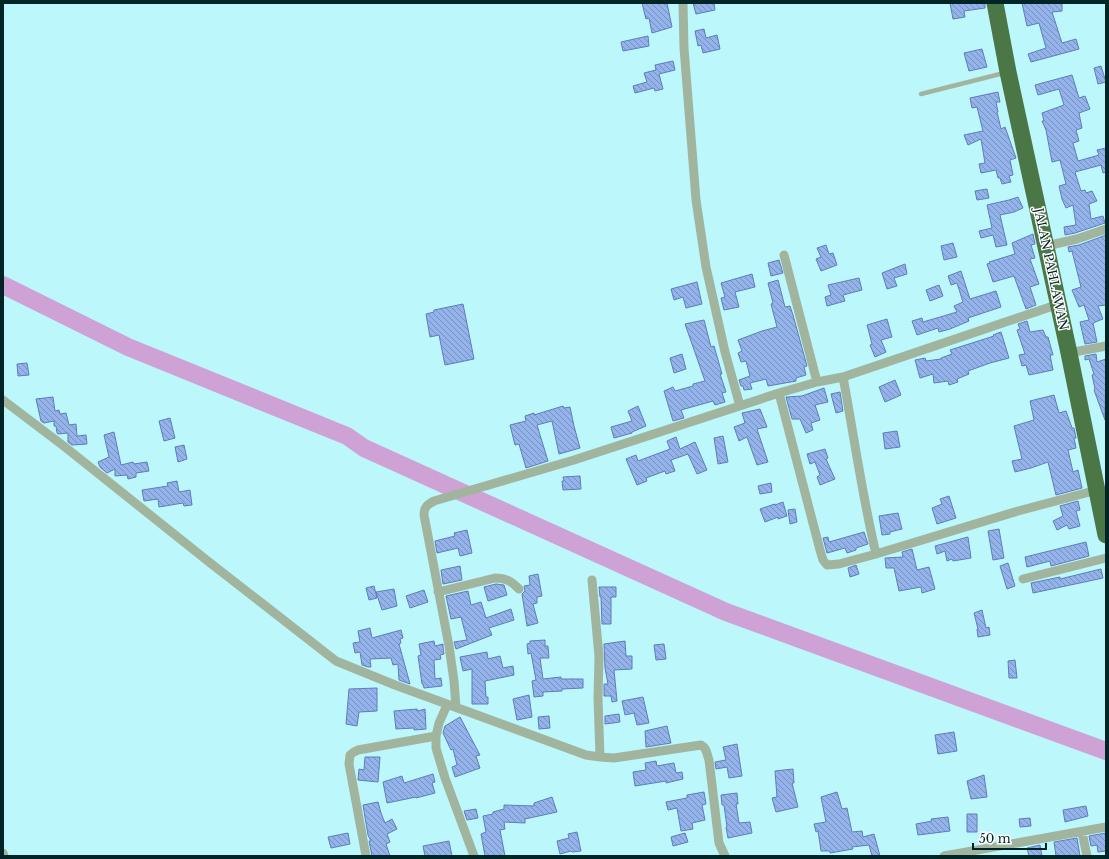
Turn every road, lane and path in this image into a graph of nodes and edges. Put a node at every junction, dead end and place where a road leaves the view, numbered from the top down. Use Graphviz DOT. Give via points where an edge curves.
graph roads {
  1 [pos="683,3"];
  2 [pos="995,3"];
  3 [pos="1008,72"];
  4 [pos="921,94"];
  5 [pos="1106,229"];
  6 [pos="1046,246"];
  7 [pos="784,255"];
  8 [pos="1059,304"];
  9 [pos="1106,346"];
  10 [pos="1069,353"];
  11 [pos="843,376"];
  12 [pos="817,382"];
  13 [pos="779,393"];
  14 [pos="3,400"];
  15 [pos="740,406"];
  16 [pos="1097,490"];
  17 [pos="1106,535"];
  18 [pos="876,554"];
  19 [pos="1106,558"];
  20 [pos="1024,579"];
  21 [pos="592,580"];
  22 [pos="519,589"];
  23 [pos="438,592"];
  24 [pos="452,706"];
  25 [pos="436,736"];
  26 [pos="600,757"];
  27 [pos="1106,827"];
  28 [pos="1082,832"];
  29 [pos="996,852"];
  30 [pos="3,853"];
  31 [pos="4,856"];
  32 [pos="366,856"];
  33 [pos="474,856"];
  34 [pos="725,856"];
  35 [pos="944,856"];
  36 [pos="1087,856"];
  1 -- 15 [label="street" via="696,200 724,352"];
  2 -- 3 [label="highway, JALAN PAHLAWAN"];
  3 -- 4 [label="lane"];
  3 -- 6 [label="highway, JALAN PAHLAWAN"];
  5 -- 6 [label="street"];
  6 -- 8 [label="highway, JALAN PAHLAWAN"];
  7 -- 12 [label="street"];
  8 -- 10 [label="highway, JALAN PAHLAWAN"];
  8 -- 11 [label="street"];
  9 -- 10 [label="street"];
  10 -- 16 [label="highway, JALAN PAHLAWAN"];
  11 -- 12 [label="street"];
  11 -- 18 [label="street"];
  12 -- 13 [label="street"];
  13 -- 15 [label="street"];
  13 -- 18 [label="street" via="823,560 830,566"];
  14 -- 24 [label="street" via="336,661"];
  15 -- 23 [label="street" via="427,505 424,515"];
  16 -- 17 [label="highway, JALAN PAHLAWAN"];
  16 -- 18 [label="street"];
  19 -- 20 [label="street"];
  21 -- 26 [label="street" via="599,656"];
  22 -- 23 [label="street" via="508,580 495,578"];
  23 -- 24 [label="street" via="452,667"];
  24 -- 25 [label="street" via="439,723"];
  24 -- 26 [label="street" via="586,755"];
  25 -- 32 [label="street" via="358,750 350,755 349,764"];
  25 -- 33 [label="street" via="436,748 445,778"];
  26 -- 34 [label="street" via="614,758 703,746 709,760 720,843"];
  27 -- 28 [label="street"];
  28 -- 29 [label="street"];
  28 -- 36 [label="street"];
  29 -- 35 [label="street"];
  30 -- 31 [label="street"];
}
